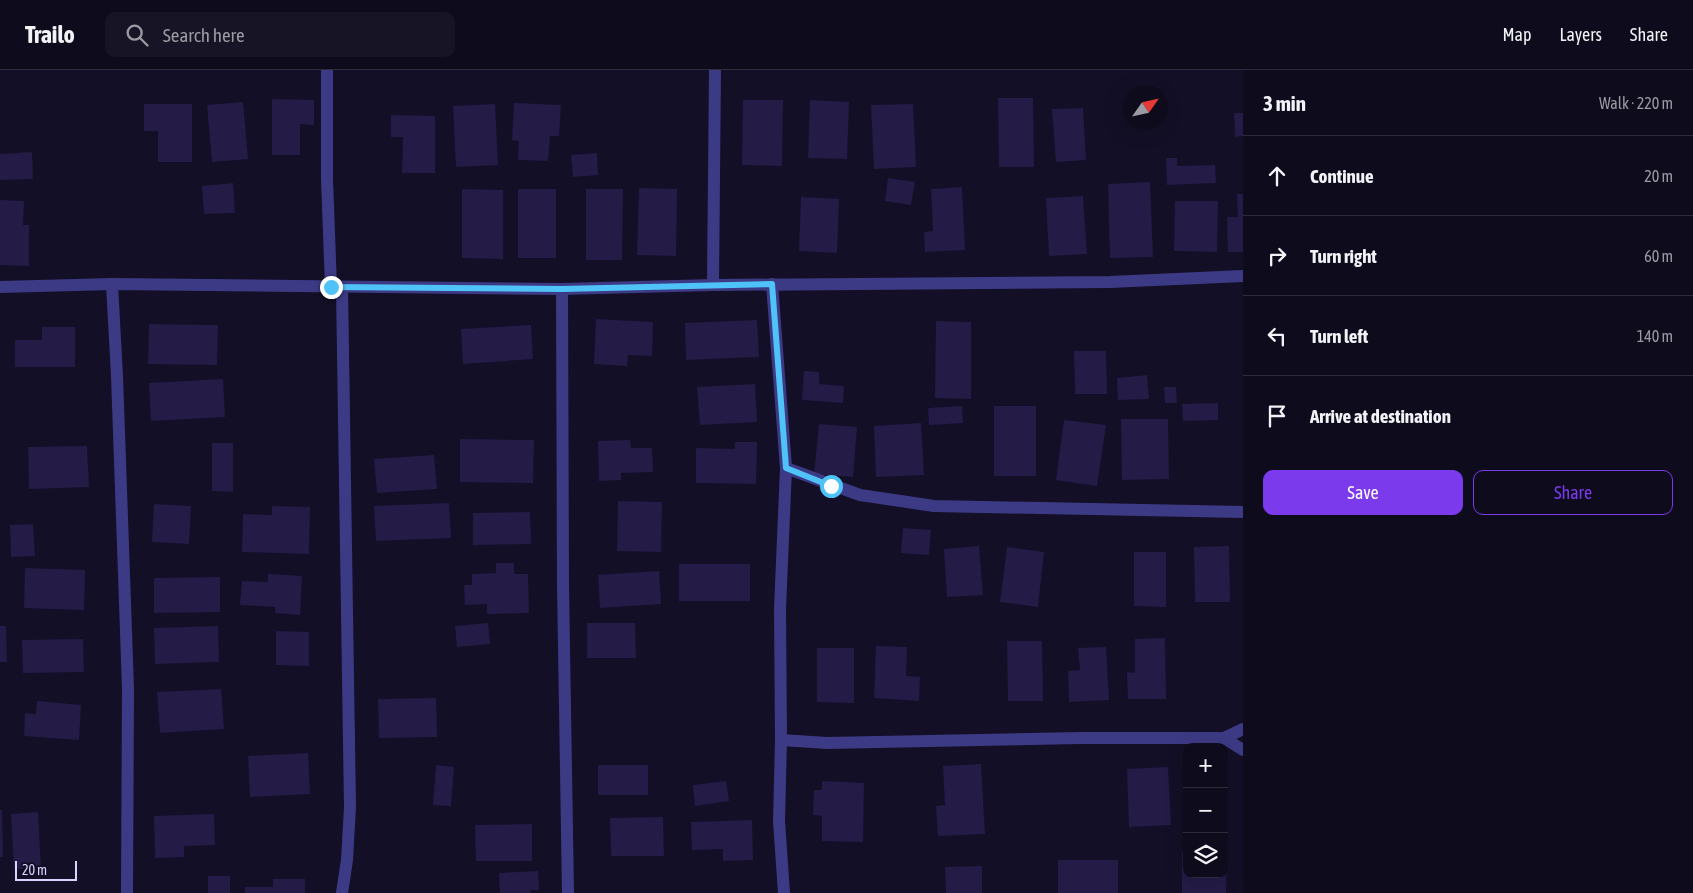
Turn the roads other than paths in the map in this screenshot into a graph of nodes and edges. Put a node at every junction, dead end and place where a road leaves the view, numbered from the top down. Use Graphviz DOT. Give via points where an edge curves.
graph roads {
  1 [pos="327,70"];
  2 [pos="715,70"];
  3 [pos="1243,276"];
  4 [pos="112,284"];
  5 [pos="772,284"];
  6 [pos="713,285"];
  7 [pos="0,287"];
  8 [pos="337,287"];
  9 [pos="562,289"];
  10 [pos="786,468"];
  11 [pos="1243,512"];
  12 [pos="1243,729"];
  13 [pos="1224,738"];
  14 [pos="781,740"];
  15 [pos="1243,750"];
  16 [pos="126,893"];
  17 [pos="342,893"];
  18 [pos="568,893"];
  19 [pos="784,893"];
  1 -- 8 [label="street" via="327,179"];
  2 -- 6 [label="street"];
  3 -- 5 [label="street" via="1110,282"];
  4 -- 7 [label="street"];
  4 -- 8 [label="street"];
  4 -- 16 [label="street" via="128,688"];
  5 -- 6 [label="street"];
  5 -- 10 [label="street"];
  6 -- 9 [label="street"];
  8 -- 9 [label="street"];
  8 -- 17 [label="street" via="350,807"];
  9 -- 18 [label="street"];
  10 -- 11 [label="street" via="860,495 934,506"];
  10 -- 14 [label="street" via="780,609"];
  12 -- 13 [label="street"];
  13 -- 14 [label="street" via="827,743"];
  13 -- 15 [label="street"];
  14 -- 19 [label="street" via="779,821"];
}
